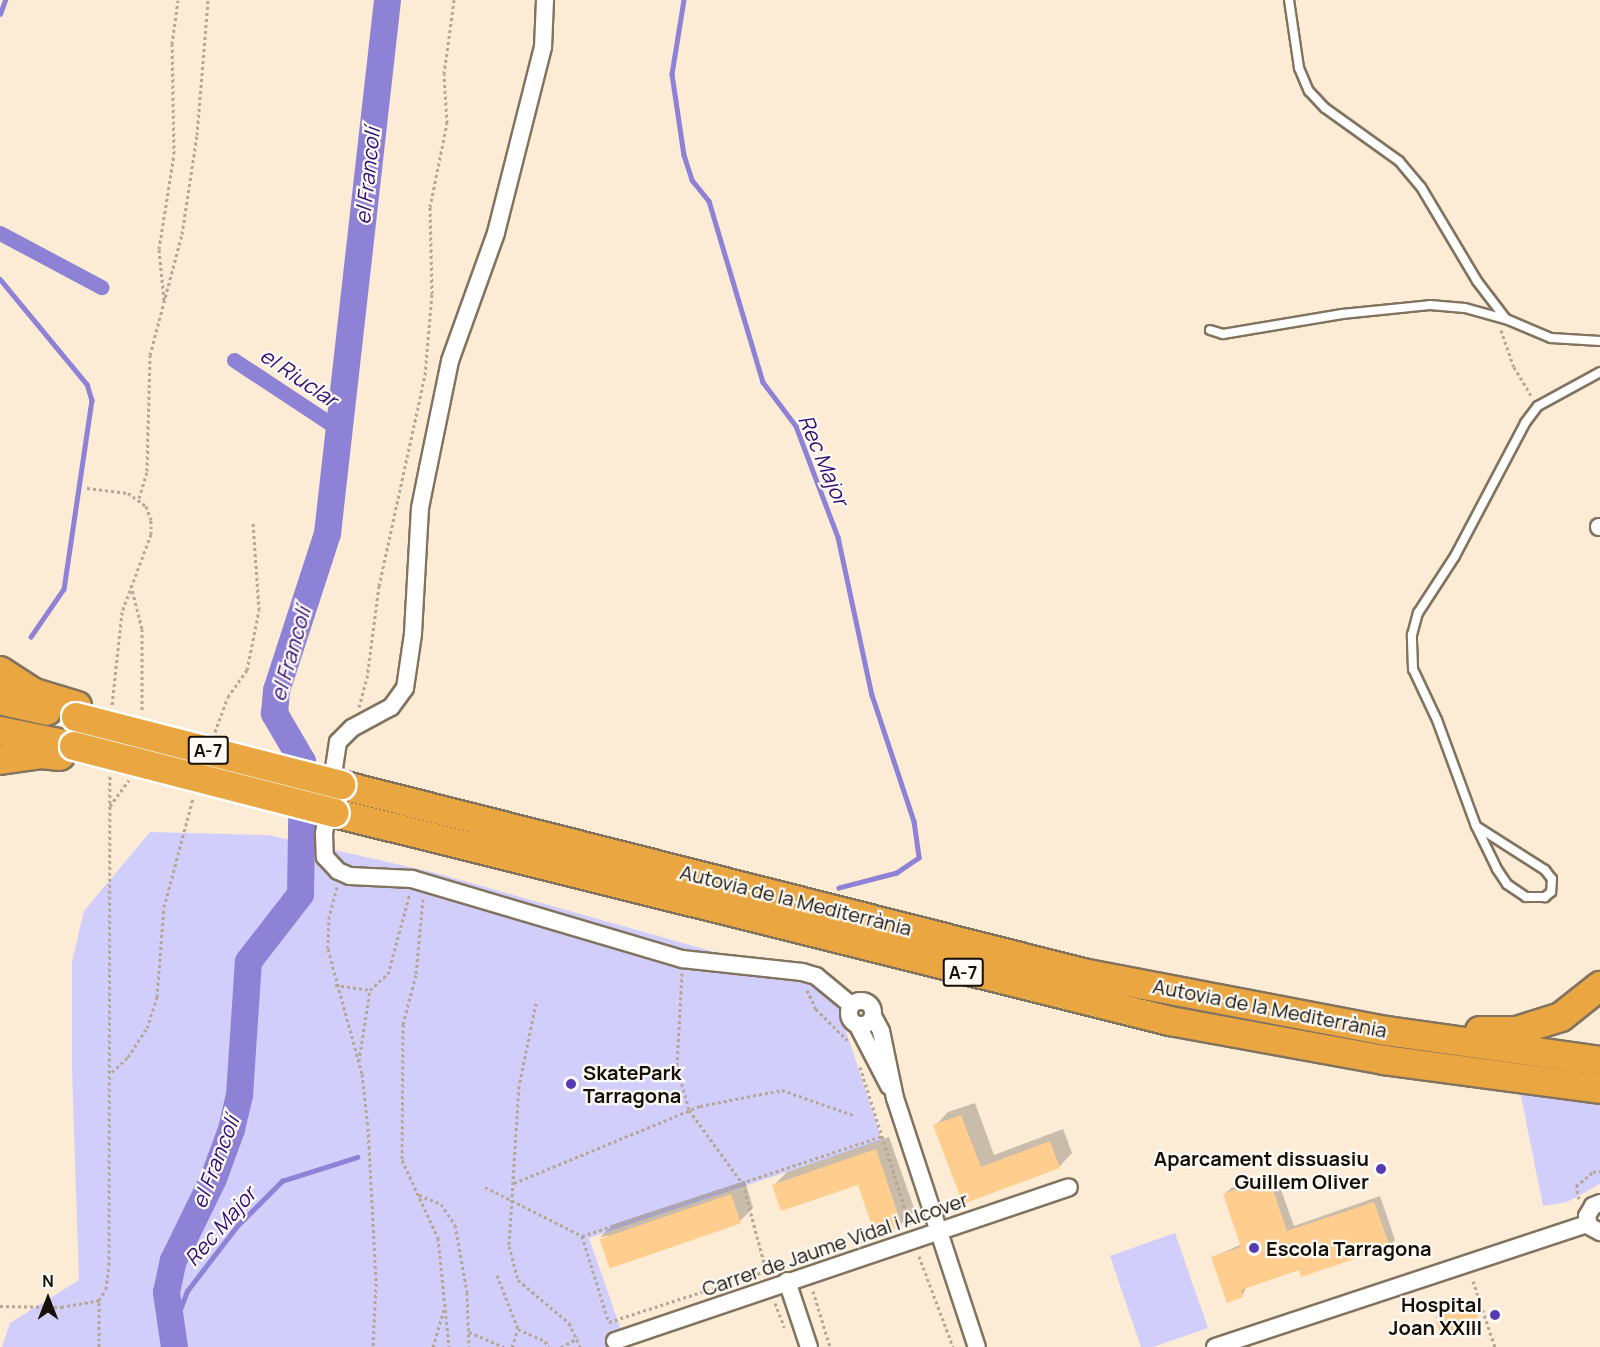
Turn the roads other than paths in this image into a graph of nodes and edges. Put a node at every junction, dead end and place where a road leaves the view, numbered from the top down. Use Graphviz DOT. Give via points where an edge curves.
graph roads {
  1 [pos="545,0"];
  2 [pos="1289,0"];
  3 [pos="1506,320"];
  4 [pos="1210,330"];
  5 [pos="1600,341"];
  6 [pos="1600,372"];
  7 [pos="0,671"];
  8 [pos="0,700"];
  9 [pos="76,712"];
  10 [pos="0,730"];
  11 [pos="74,753"];
  12 [pos="0,760"];
  13 [pos="1476,826"];
  14 [pos="1600,986"];
  15 [pos="851,1005"];
  16 [pos="1276,1010"];
  17 [pos="873,1016"];
  18 [pos="858,1026"];
  19 [pos="1600,1061"];
  20 [pos="1600,1089"];
  21 [pos="896,1098"];
  22 [pos="1069,1187"];
  23 [pos="1600,1203"];
  24 [pos="1594,1228"];
  25 [pos="939,1231"];
  26 [pos="788,1281"];
  27 [pos="615,1341"];
  28 [pos="809,1347"];
  29 [pos="977,1347"];
  30 [pos="1215,1347"];
  1 -- 15 [label="street" via="543,47 496,233 450,361 428,468 420,508 413,634 405,688 391,707 344,734 335,751 324,834 325,856 338,871 350,876 412,879 679,967 802,972 816,976"];
  2 -- 3 [label="lane" via="1299,68 1309,91 1325,108 1399,161 1427,196 1477,281"];
  3 -- 4 [label="lane" via="1465,308 1430,305 1342,314 1222,334"];
  3 -- 5 [label="lane" via="1551,338"];
  6 -- 13 [label="lane" via="1538,406 1418,613 1412,635 1413,669 1437,720"];
  7 -- 9 [label="highway" via="34,693"];
  8 -- 9 [label="highway, Autovia de la Mediterrània / A-7"];
  9 -- 16 [label="highway, Autovia de la Mediterrània / A-7, bridge" via="128,721 341,785 1087,974"];
  10 -- 11 [label="highway, Autovia de la Mediterrània / A-7"];
  11 -- 12 [label="highway"];
  11 -- 20 [label="highway, Autovia de la Mediterrània / A-7, bridge" via="122,769 335,813 1170,1021 1384,1060"];
  13 -- 13 [label="lane" via="1507,884 1526,897 1545,897 1551,892 1552,879 1545,870"];
  14 -- 16 [label="highway" via="1562,1017 1516,1031 1468,1031"];
  15 -- 17 [label="street" via="863,1001 872,1009"];
  15 -- 18 [label="street" via="849,1017"];
  16 -- 19 [label="highway, Autovia de la Mediterrània / A-7" via="1387,1031"];
  17 -- 18 [label="street" via="865,1025"];
  17 -- 21 [label="street"];
  18 -- 21 [label="street"];
  21 -- 25 [label="street"];
  22 -- 25 [label="street, Carrer de Jaume Vidal i Alcover"];
  23 -- 24 [label="street" via="1589,1210"];
  24 -- 30 [label="street"];
  25 -- 26 [label="street, Carrer de Jaume Vidal i Alcover"];
  25 -- 29 [label="street"];
  26 -- 27 [label="street, Carrer de Jaume Vidal i Alcover"];
  26 -- 28 [label="street"];
}
